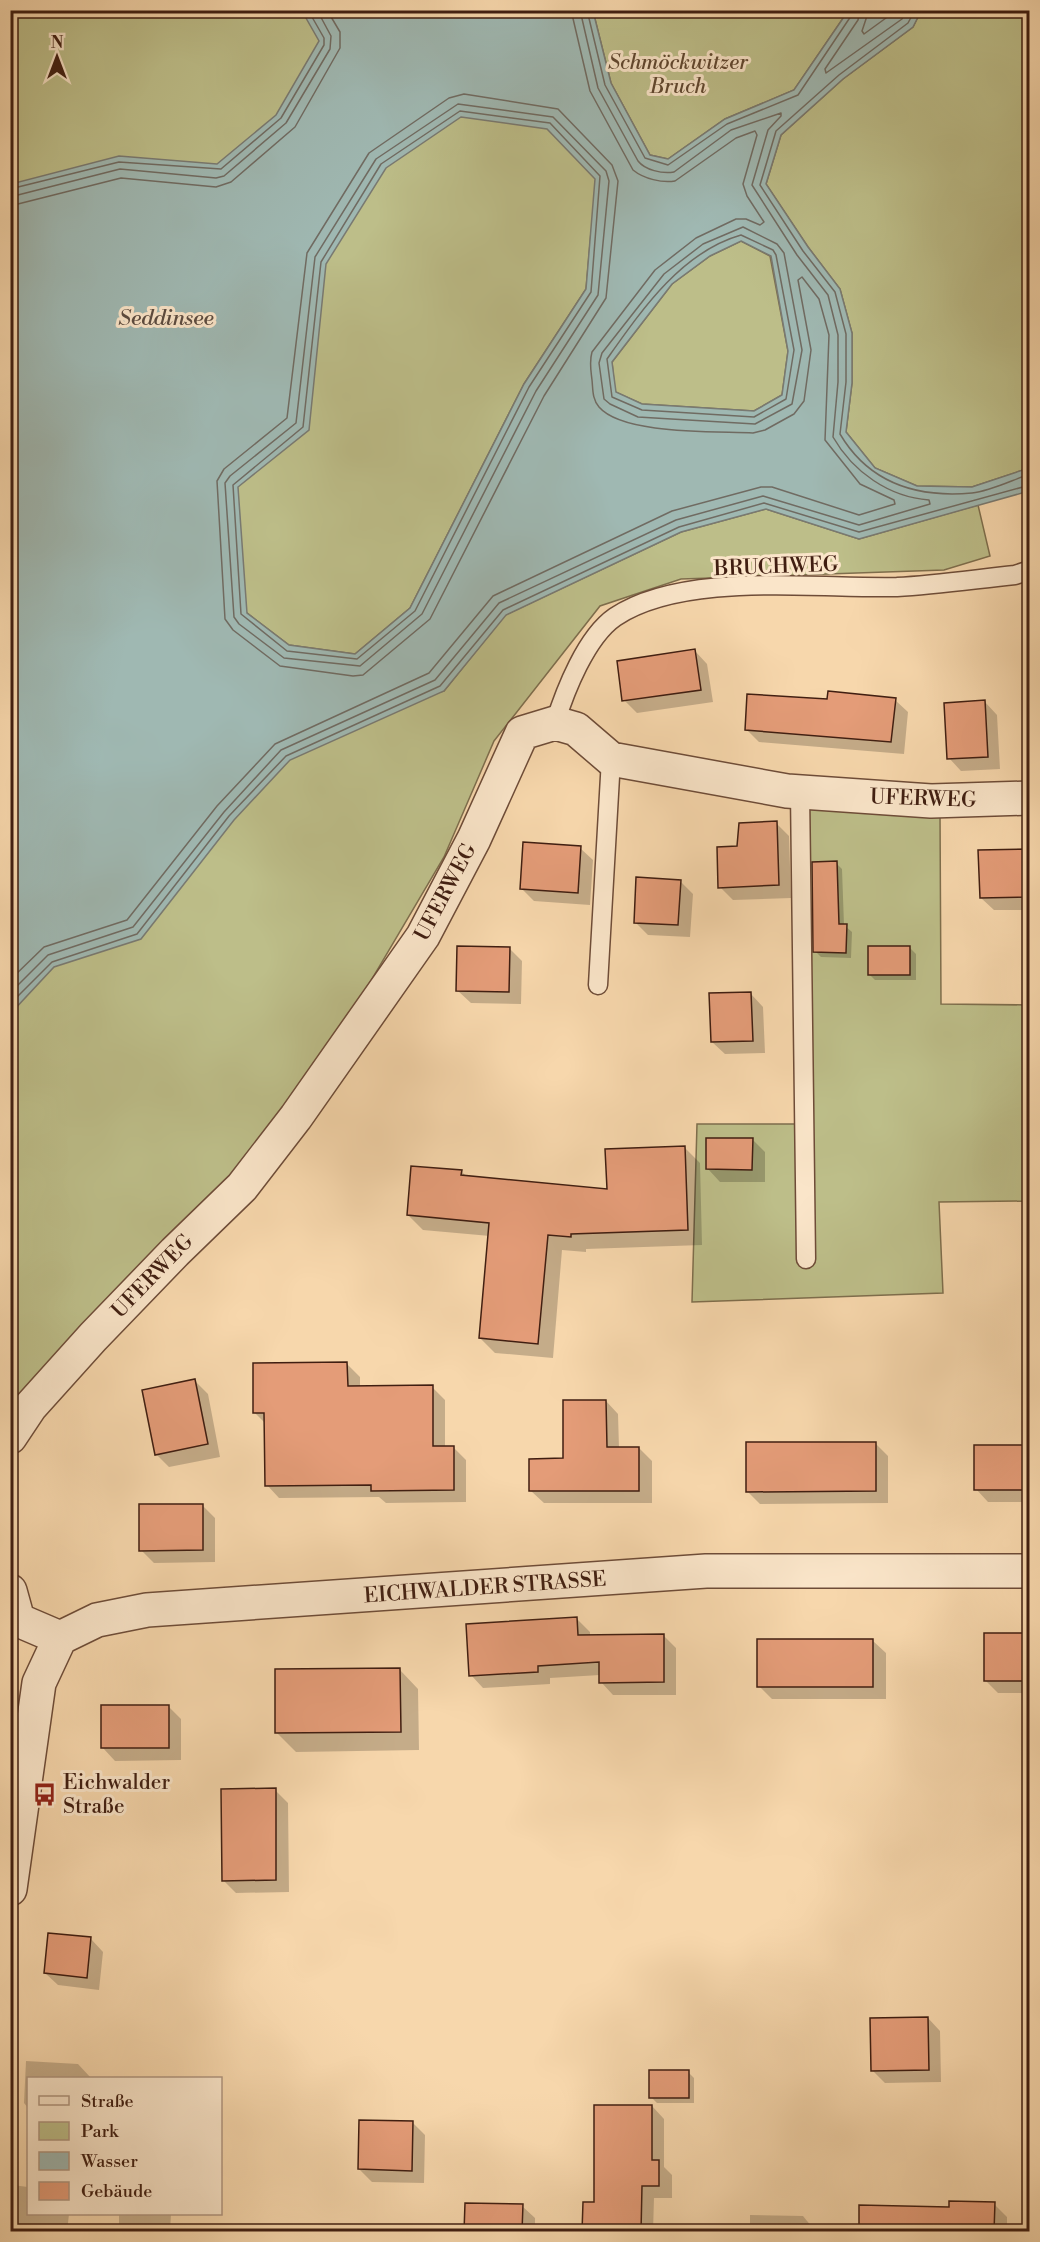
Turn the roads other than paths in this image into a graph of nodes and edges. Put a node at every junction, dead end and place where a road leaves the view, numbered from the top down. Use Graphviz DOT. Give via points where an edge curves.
graph roads {
  1 [pos="1029,570"];
  2 [pos="555,723"];
  3 [pos="611,759"];
  4 [pos="800,792"];
  5 [pos="1029,798"];
  6 [pos="598,984"];
  7 [pos="806,1259"];
  8 [pos="10,1437"];
  9 [pos="1029,1571"];
  10 [pos="13,1610"];
  11 [pos="60,1638"];
  12 [pos="10,1889"];
  1 -- 2 [label="lane, BRUCHWEG" via="1015,575 898,586 750,585 659,597 614,618 588,647"];
  2 -- 3 [label="street" via="576,729"];
  2 -- 8 [label="street, UFERWEG" via="522,733 474,839 423,936 296,1117 242,1187 93,1337 30,1407"];
  3 -- 4 [label="street, UFERWEG"];
  3 -- 6 [label="lane"];
  4 -- 5 [label="street, UFERWEG" via="931,801"];
  4 -- 7 [label="lane"];
  9 -- 11 [label="street, EICHWALDER STRASSE" via="706,1571 147,1610 97,1620"];
  10 -- 11 [label="street"];
  11 -- 12 [label="street" via="39,1683"];
}
